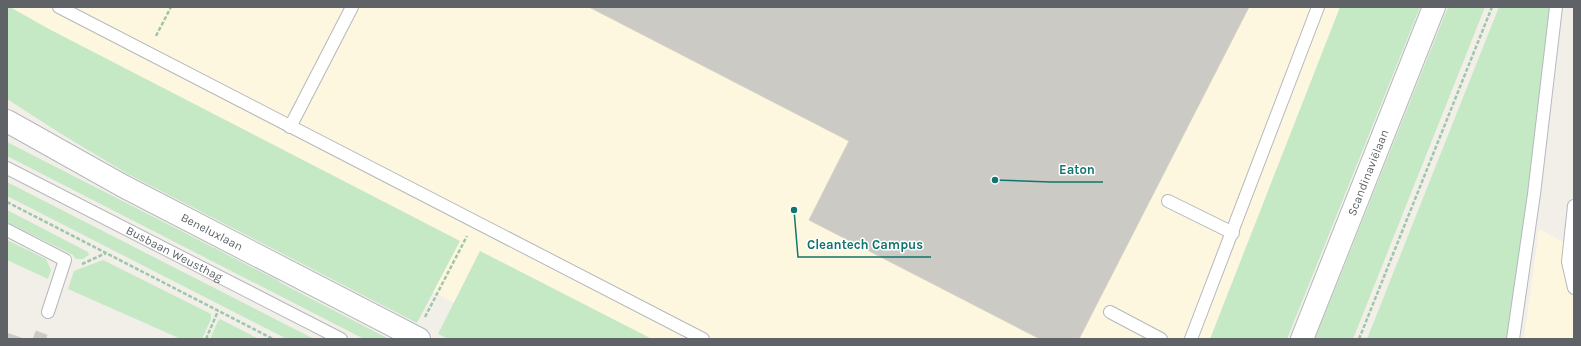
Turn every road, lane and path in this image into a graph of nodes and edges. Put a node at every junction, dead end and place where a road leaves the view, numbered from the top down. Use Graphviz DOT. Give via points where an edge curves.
graph roads {
  1 [pos="59,7"];
  2 [pos="171,7"];
  3 [pos="352,7"];
  4 [pos="1318,7"];
  5 [pos="1434,7"];
  6 [pos="1492,7"];
  7 [pos="1556,7"];
  8 [pos="148,53"];
  9 [pos="7,121"];
  10 [pos="290,127"];
  11 [pos="7,168"];
  12 [pos="1168,201"];
  13 [pos="7,202"];
  14 [pos="1574,210"];
  15 [pos="7,230"];
  16 [pos="1233,233"];
  17 [pos="463,244"];
  18 [pos="106,253"];
  19 [pos="65,260"];
  20 [pos="1574,288"];
  21 [pos="218,311"];
  22 [pos="48,312"];
  23 [pos="1110,312"];
  24 [pos="417,338"];
  25 [pos="206,339"];
  26 [pos="273,339"];
  27 [pos="341,339"];
  28 [pos="703,339"];
  29 [pos="1161,339"];
  30 [pos="1191,339"];
  31 [pos="1302,339"];
  32 [pos="1359,339"];
  33 [pos="1513,339"];
  1 -- 8 [label="lane"];
  2 -- 8 [label="path"];
  3 -- 10 [label="lane"];
  4 -- 16 [label="lane"];
  5 -- 31 [label="street, Scandinaviëlaan"];
  6 -- 32 [label="path"];
  7 -- 33 [label="lane" via="1534,194"];
  8 -- 10 [label="lane"];
  9 -- 24 [label="street, Beneluxlaan" via="124,186"];
  10 -- 28 [label="lane"];
  11 -- 27 [label="lane, Busbaan Weusthag"];
  12 -- 16 [label="lane"];
  13 -- 18 [label="path"];
  14 -- 20 [label="lane" via="1568,262"];
  15 -- 19 [label="lane"];
  16 -- 30 [label="lane"];
  17 -- 24 [label="path"];
  18 -- 19 [label="path" via="76,266"];
  18 -- 21 [label="path"];
  19 -- 22 [label="lane"];
  21 -- 25 [label="path"];
  21 -- 26 [label="path"];
  23 -- 29 [label="lane"];
}
